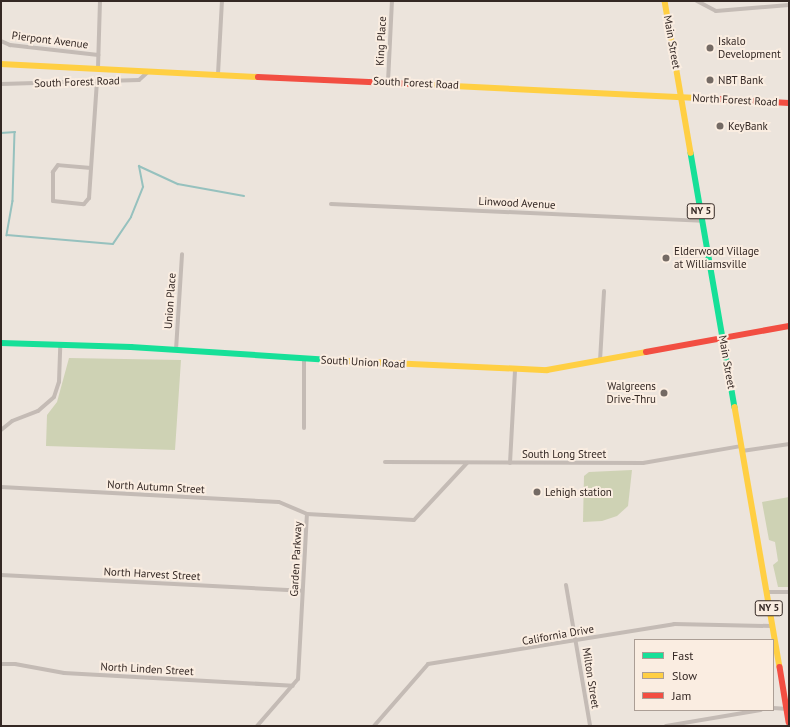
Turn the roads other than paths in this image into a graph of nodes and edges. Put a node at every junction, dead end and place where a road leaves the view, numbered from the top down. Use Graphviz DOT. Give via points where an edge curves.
graph roads {
  1 [pos="100,1"];
  2 [pos="222,1"];
  3 [pos="392,1"];
  4 [pos="665,1"];
  5 [pos="697,1"];
  6 [pos="789,5"];
  7 [pos="1,41"];
  8 [pos="98,55"];
  9 [pos="1,64"];
  10 [pos="98,68"];
  11 [pos="150,71"];
  12 [pos="218,74"];
  13 [pos="97,81"];
  14 [pos="388,82"];
  15 [pos="1,84"];
  16 [pos="682,98"];
  17 [pos="789,103"];
  18 [pos="91,168"];
  19 [pos="331,204"];
  20 [pos="703,221"];
  21 [pos="182,254"];
  22 [pos="604,291"];
  23 [pos="789,326"];
  24 [pos="723,337"];
  25 [pos="1,343"];
  26 [pos="60,344"];
  27 [pos="176,350"];
  28 [pos="304,358"];
  29 [pos="600,361"];
  30 [pos="515,370"];
  31 [pos="304,428"];
  32 [pos="1,430"];
  33 [pos="789,444"];
  34 [pos="741,448"];
  35 [pos="385,462"];
  36 [pos="467,463"];
  37 [pos="510,463"];
  38 [pos="1,487"];
  39 [pos="307,514"];
  40 [pos="1,575"];
  41 [pos="566,585"];
  42 [pos="302,591"];
  43 [pos="766,592"];
  44 [pos="789,592"];
  45 [pos="773,626"];
  46 [pos="576,641"];
  47 [pos="1,664"];
  48 [pos="292,686"];
  49 [pos="774,708"];
  50 [pos="788,709"];
  51 [pos="755,711"];
  52 [pos="789,722"];
  53 [pos="257,726"];
  54 [pos="374,726"];
  55 [pos="590,726"];
  56 [pos="666,726"];
  1 -- 8 [label="street"];
  2 -- 12 [label="street"];
  3 -- 14 [label="street, King Place"];
  4 -- 16 [label="main road, Main Street / NY 5"];
  5 -- 6 [label="street" via="716,11"];
  7 -- 8 [label="street, Pierpont Avenue" via="10,45"];
  8 -- 10 [label="street"];
  9 -- 10 [label="main road, South Forest Road"];
  10 -- 11 [label="main road, South Forest Road"];
  11 -- 12 [label="main road, South Forest Road"];
  11 -- 13 [label="street, South Forest Road" via="139,80"];
  12 -- 14 [label="main road, South Forest Road"];
  13 -- 15 [label="street, South Forest Road"];
  13 -- 18 [label="street"];
  14 -- 16 [label="main road, South Forest Road"];
  16 -- 17 [label="main road, North Forest Road"];
  16 -- 20 [label="main road, Main Street / NY 5"];
  18 -- 18 [label="street" via="87,201 84,204 53,201 53,172 58,166"];
  19 -- 20 [label="street, Linwood Avenue"];
  20 -- 24 [label="main road, Main Street / NY 5"];
  21 -- 27 [label="street, Union Place"];
  22 -- 29 [label="street"];
  23 -- 24 [label="main road, South Union Road"];
  24 -- 29 [label="main road, South Union Road"];
  24 -- 34 [label="main road, Main Street / NY 5"];
  25 -- 26 [label="main road, South Union Road"];
  26 -- 27 [label="main road, South Union Road"];
  26 -- 32 [label="street" via="59,382 54,397 38,411 12,422"];
  27 -- 28 [label="main road, South Union Road"];
  28 -- 30 [label="main road, South Union Road"];
  28 -- 31 [label="street"];
  29 -- 30 [label="main road, South Union Road" via="556,370"];
  30 -- 37 [label="street"];
  33 -- 34 [label="street, South Long Street"];
  34 -- 37 [label="street, South Long Street" via="643,463"];
  34 -- 43 [label="main road, Main Street / NY 5"];
  35 -- 36 [label="street, South Long Street"];
  36 -- 37 [label="street, South Long Street"];
  36 -- 39 [label="street, Garden Parkway" via="414,520"];
  38 -- 39 [label="street, North Autumn Street" via="279,502"];
  39 -- 42 [label="street, Garden Parkway"];
  40 -- 42 [label="street, North Harvest Street"];
  41 -- 46 [label="street, Milton Street"];
  42 -- 48 [label="street, Garden Parkway" via="298,680"];
  43 -- 44 [label="street"];
  43 -- 45 [label="main road, Main Street / NY 5"];
  45 -- 46 [label="street, California Drive" via="674,624"];
  45 -- 50 [label="main road, Main Street / NY 5"];
  46 -- 54 [label="street, California Drive" via="428,664"];
  46 -- 55 [label="street, Milton Street"];
  47 -- 48 [label="street, North Linden Street" via="64,673"];
  48 -- 53 [label="street, Garden Parkway"];
  49 -- 50 [label="street"];
  50 -- 52 [label="main road, Main Street / NY 5"];
  51 -- 56 [label="street"];
}
